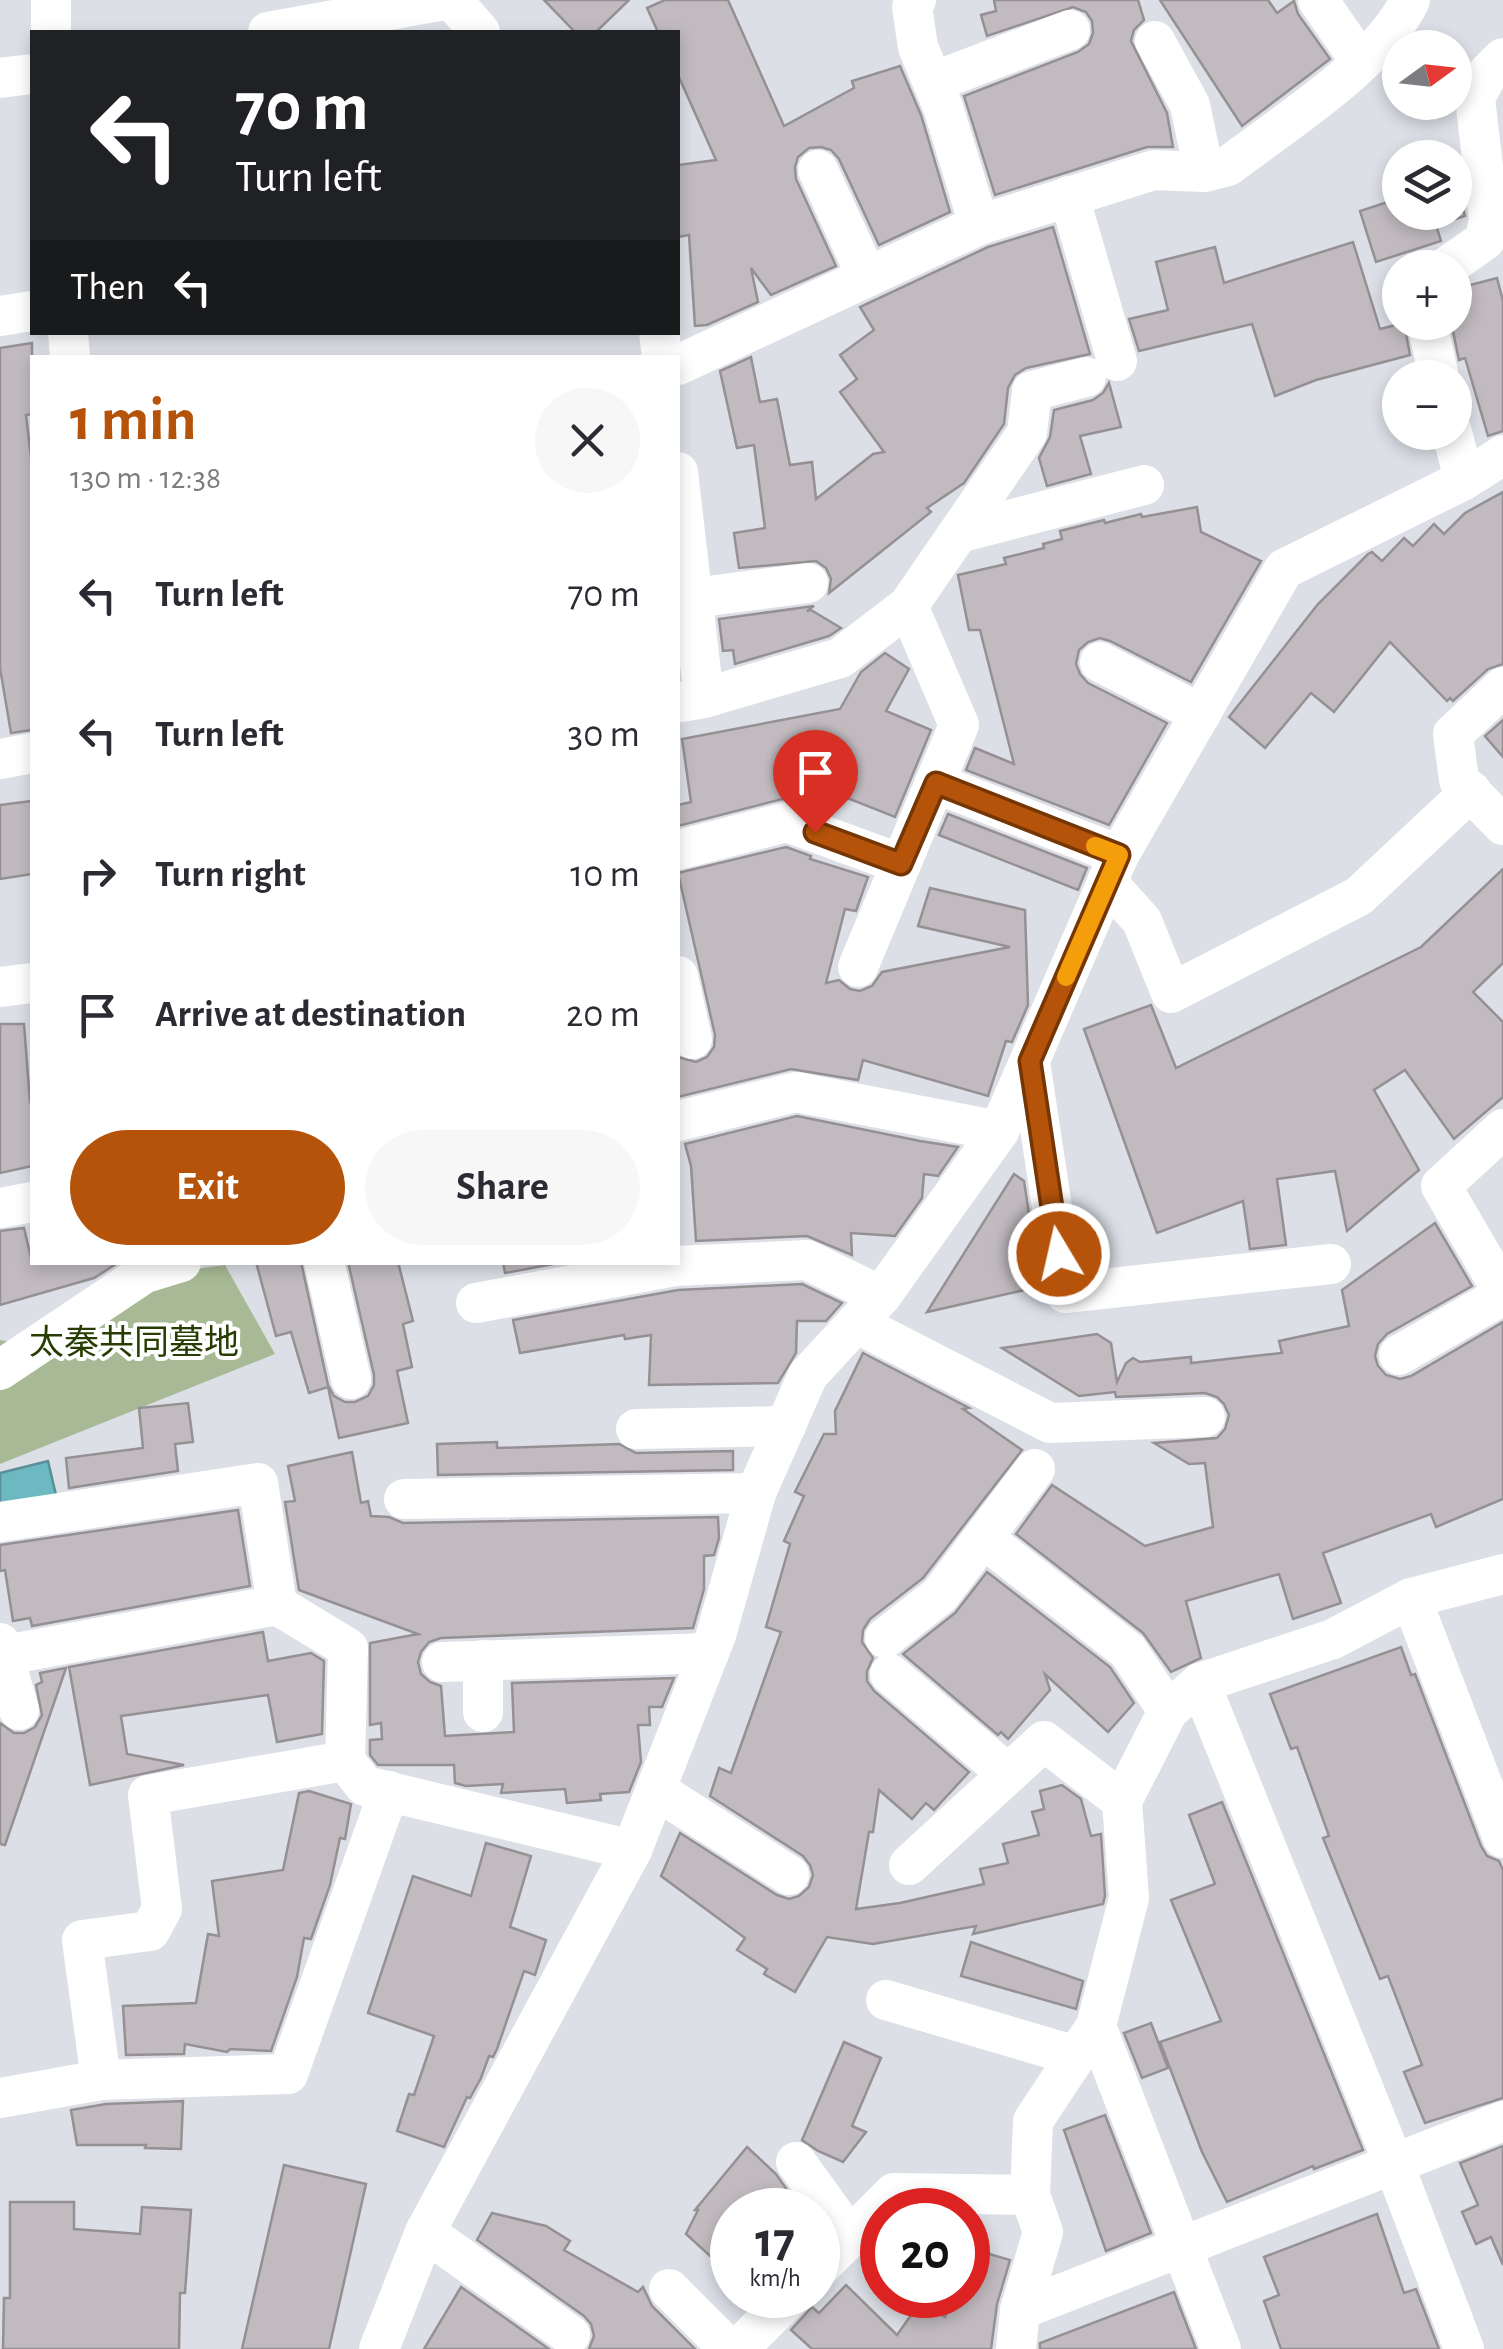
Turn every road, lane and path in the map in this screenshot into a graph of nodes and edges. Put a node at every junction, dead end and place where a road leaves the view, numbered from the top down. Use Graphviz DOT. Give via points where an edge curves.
graph roads {
  1 [pos="51,0"];
  2 [pos="448,0"];
  3 [pos="916,0"];
  4 [pos="1318,0"];
  5 [pos="1410,0"];
  6 [pos="51,30"];
  7 [pos="279,30"];
  8 [pos="478,30"];
  9 [pos="1070,30"];
  10 [pos="1155,41"];
  11 [pos="1503,58"];
  12 [pos="1361,62"];
  13 [pos="30,74"];
  14 [pos="0,78"];
  15 [pos="932,82"];
  16 [pos="818,170"];
  17 [pos="1204,172"];
  18 [pos="1069,196"];
  19 [pos="979,225"];
  20 [pos="1471,250"];
  21 [pos="867,277"];
  22 [pos="30,311"];
  23 [pos="0,316"];
  24 [pos="680,364"];
  25 [pos="1456,450"];
  26 [pos="1503,455"];
  27 [pos="1464,480"];
  28 [pos="1144,485"];
  29 [pos="680,496"];
  30 [pos="959,533"];
  31 [pos="808,583"];
  32 [pos="692,598"];
  33 [pos="908,606"];
  34 [pos="1100,662"];
  35 [pos="1503,687"];
  36 [pos="691,700"];
  37 [pos="1201,714"];
  38 [pos="30,752"];
  39 [pos="0,759"];
  40 [pos="936,783"];
  41 [pos="1470,791"];
  42 [pos="1503,824"];
  43 [pos="680,849"];
  44 [pos="901,864"];
  45 [pos="1113,868"];
  46 [pos="858,967"];
  47 [pos="30,983"];
  48 [pos="680,985"];
  49 [pos="0,987"];
  50 [pos="692,1039"];
  51 [pos="1030,1061"];
  52 [pos="680,1121"];
  53 [pos="1503,1129"];
  54 [pos="999,1132"];
  55 [pos="30,1202"];
  56 [pos="0,1208"];
  57 [pos="680,1264"];
  58 [pos="1331,1264"];
  59 [pos="171,1265"];
  60 [pos="325,1265"];
  61 [pos="670,1265"];
  62 [pos="1503,1294"];
  63 [pos="476,1303"];
  64 [pos="869,1310"];
  65 [pos="1399,1355"];
  66 [pos="0,1370"];
  67 [pos="351,1378"];
  68 [pos="1205,1417"];
  69 [pos="786,1426"];
  70 [pos="636,1429"];
  71 [pos="1036,1468"];
  72 [pos="756,1493"];
  73 [pos="404,1499"];
  74 [pos="0,1522"];
  75 [pos="983,1538"];
  76 [pos="1503,1574"];
  77 [pos="1411,1598"];
  78 [pos="277,1605"];
  79 [pos="2,1649"];
  80 [pos="709,1653"];
  81 [pos="483,1660"];
  82 [pos="442,1662"];
  83 [pos="1200,1683"];
  84 [pos="19,1710"];
  85 [pos="1168,1711"];
  86 [pos="483,1712"];
  87 [pos="345,1761"];
  88 [pos="1008,1774"];
  89 [pos="656,1790"];
  90 [pos="389,1791"];
  91 [pos="1122,1801"];
  92 [pos="1503,1838"];
  93 [pos="632,1850"];
  94 [pos="909,1865"];
  95 [pos="789,1874"];
  96 [pos="886,2000"];
  97 [pos="1086,2041"];
  98 [pos="101,2080"];
  99 [pos="0,2098"];
  100 [pos="1503,2121"];
  101 [pos="796,2162"];
  102 [pos="1393,2162"];
  103 [pos="1030,2194"];
  104 [pos="424,2232"];
  105 [pos="850,2236"];
  106 [pos="840,2246"];
  107 [pos="1182,2247"];
  108 [pos="669,2289"];
  109 [pos="769,2318"];
  110 [pos="1018,2330"];
  111 [pos="570,2334"];
  112 [pos="379,2349"];
  113 [pos="728,2349"];
  114 [pos="738,2349"];
  115 [pos="1221,2349"];
  116 [pos="1464,2349"];
  1 -- 6 [label="street"];
  2 -- 7 [label="street"];
  2 -- 8 [label="street"];
  3 -- 15 [label="street" via="918,46"];
  4 -- 12 [label="street"];
  5 -- 12 [label="street"];
  9 -- 15 [label="street"];
  10 -- 17 [label="street" via="1190,105"];
  11 -- 20 [label="street" via="1476,98 1489,220 1485,240"];
  12 -- 17 [label="street" via="1228,166"];
  13 -- 14 [label="street"];
  15 -- 19 [label="street"];
  16 -- 21 [label="street"];
  17 -- 18 [label="street" via="1154,170"];
  18 -- 19 [label="street"];
  18 -- 30 [label="street" via="1102,369 1032,392 1027,433"];
  19 -- 21 [label="street"];
  21 -- 24 [label="street"];
  22 -- 23 [label="street"];
  25 -- 27 [label="street"];
  26 -- 27 [label="street"];
  27 -- 37 [label="street" via="1284,568"];
  28 -- 30 [label="street"];
  29 -- 32 [label="street"];
  30 -- 33 [label="street"];
  31 -- 32 [label="street"];
  32 -- 36 [label="street"];
  33 -- 36 [label="street" via="840,658"];
  33 -- 40 [label="street" via="959,724"];
  34 -- 37 [label="street"];
  35 -- 41 [label="street" via="1453,734 1460,780"];
  37 -- 45 [label="street"];
  38 -- 39 [label="street"];
  40 -- 44 [label="street"];
  40 -- 45 [label="street"];
  41 -- 42 [label="street"];
  41 -- 45 [label="street" via="1359,896 1171,993"];
  43 -- 44 [label="street" via="787,822"];
  44 -- 46 [label="street"];
  45 -- 51 [label="street"];
  47 -- 49 [label="street"];
  48 -- 50 [label="street"];
  51 -- 54 [label="street"];
  51 -- 58 [label="street" via="1065,1293"];
  52 -- 54 [label="street" via="796,1092"];
  53 -- 62 [label="street" via="1441,1186"];
  54 -- 64 [label="street"];
  55 -- 56 [label="street"];
  57 -- 64 [label="street" via="807,1260"];
  59 -- 66 [label="street" via="145,1273"];
  60 -- 67 [label="street"];
  61 -- 63 [label="street"];
  62 -- 65 [label="street"];
  64 -- 68 [label="street" via="1050,1423"];
  64 -- 69 [label="street" via="808,1374"];
  69 -- 70 [label="street"];
  69 -- 72 [label="street"];
  71 -- 75 [label="street"];
  72 -- 73 [label="street"];
  72 -- 80 [label="street"];
  74 -- 78 [label="street" via="258,1483"];
  75 -- 85 [label="street" via="1128,1652"];
  75 -- 88 [label="street" via="888,1656"];
  76 -- 77 [label="street"];
  77 -- 83 [label="street" via="1332,1639"];
  77 -- 92 [label="street"];
  78 -- 79 [label="street"];
  78 -- 87 [label="street" via="348,1648"];
  79 -- 84 [label="street"];
  80 -- 81 [label="street"];
  80 -- 89 [label="street"];
  81 -- 82 [label="street"];
  81 -- 86 [label="street"];
  83 -- 85 [label="street"];
  83 -- 102 [label="street"];
  85 -- 91 [label="street"];
  87 -- 90 [label="street" via="366,1786"];
  87 -- 98 [label="street" via="148,1796 162,1908 150,1931 82,1940"];
  88 -- 91 [label="street" via="1044,1741"];
  88 -- 94 [label="street"];
  89 -- 93 [label="street"];
  89 -- 95 [label="street"];
  90 -- 93 [label="street"];
  90 -- 98 [label="street" via="288,2074"];
  91 -- 97 [label="street" via="1129,1898"];
  93 -- 104 [label="street"];
  96 -- 97 [label="street"];
  97 -- 103 [label="street" via="1033,2121"];
  97 -- 107 [label="street"];
  98 -- 99 [label="street"];
  100 -- 102 [label="street"];
  101 -- 105 [label="street"];
  102 -- 107 [label="street"];
  102 -- 116 [label="street"];
  103 -- 105 [label="street" via="894,2193"];
  103 -- 110 [label="street" via="1044,2232"];
  104 -- 111 [label="street"];
  104 -- 112 [label="street"];
  105 -- 106 [label="street"];
  107 -- 110 [label="street"];
  107 -- 115 [label="street"];
  108 -- 113 [label="street"];
  109 -- 114 [label="street"];
}
